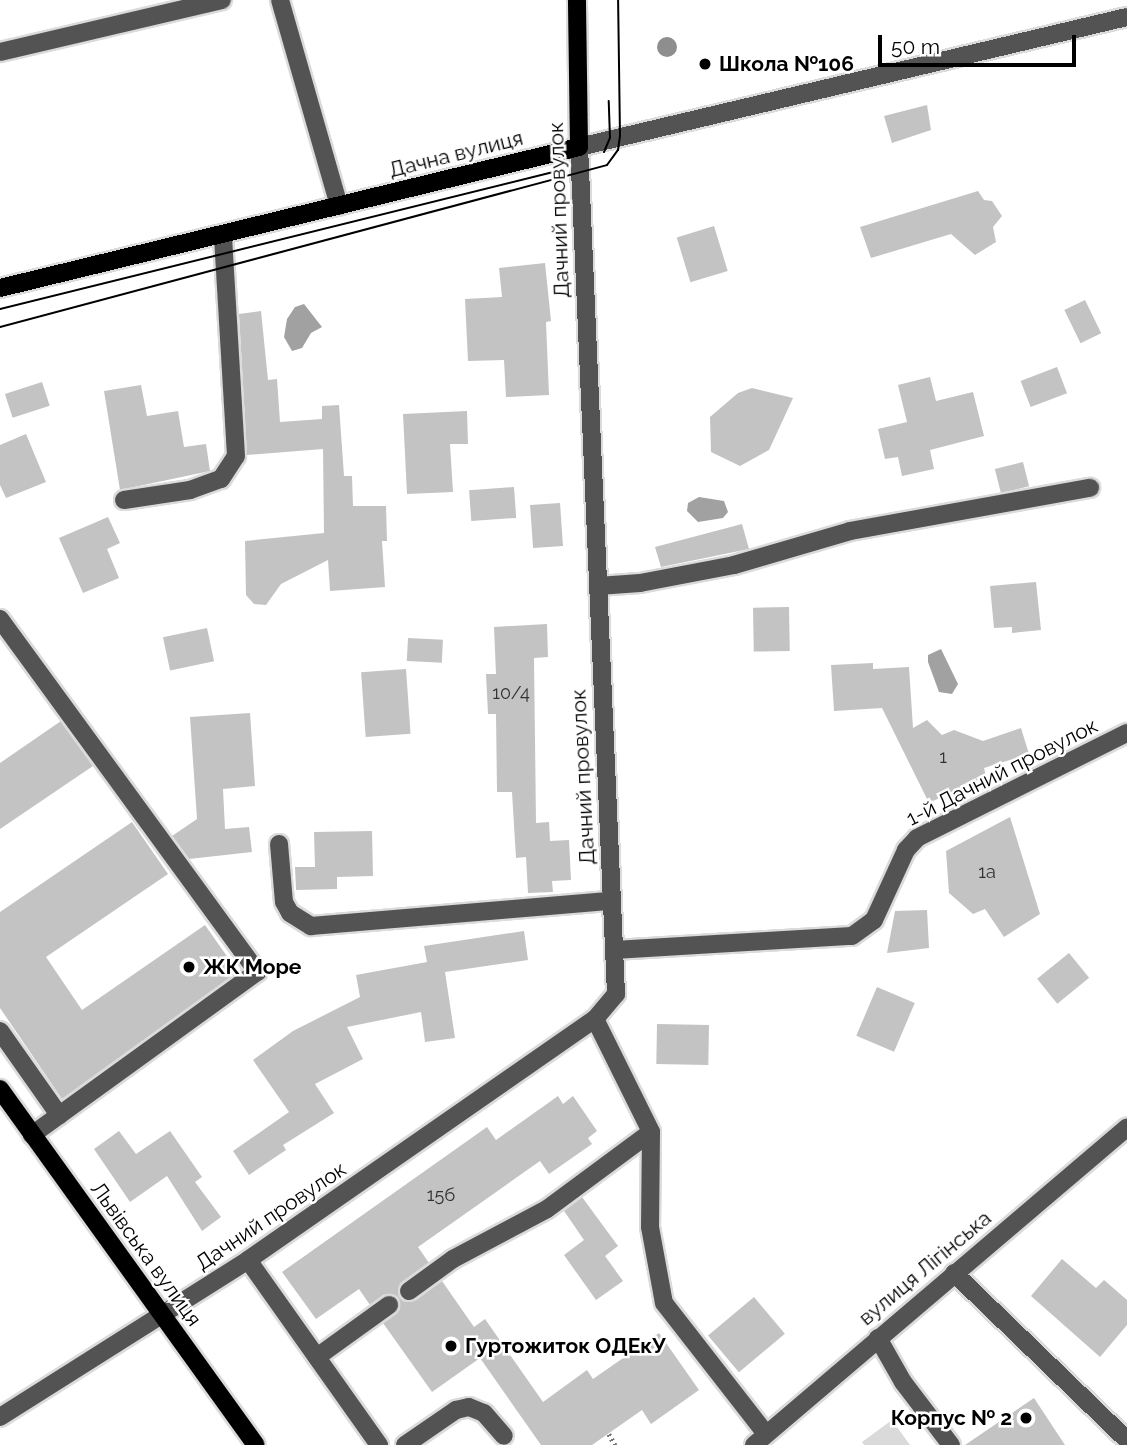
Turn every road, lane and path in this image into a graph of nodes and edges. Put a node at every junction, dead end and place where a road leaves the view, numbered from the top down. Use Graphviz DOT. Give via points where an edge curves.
graph roads {
  1 [pos="222,0"];
  2 [pos="280,0"];
  3 [pos="577,0"];
  4 [pos="1127,17"];
  5 [pos="0,52"];
  6 [pos="579,147"];
  7 [pos="339,206"];
  8 [pos="223,234"];
  9 [pos="0,288"];
  10 [pos="1090,488"];
  11 [pos="124,500"];
  12 [pos="598,586"];
  13 [pos="0,620"];
  14 [pos="1127,733"];
  15 [pos="279,844"];
  16 [pos="611,901"];
  17 [pos="614,950"];
  18 [pos="595,1019"];
  19 [pos="0,1031"];
  20 [pos="3,1098"];
  21 [pos="59,1115"];
  22 [pos="1127,1126"];
  23 [pos="652,1132"];
  24 [pos="32,1135"];
  25 [pos="248,1260"];
  26 [pos="954,1273"];
  27 [pos="409,1291"];
  28 [pos="389,1305"];
  29 [pos="162,1316"];
  30 [pos="878,1338"];
  31 [pos="317,1357"];
  32 [pos="0,1416"];
  33 [pos="609,1434"];
  34 [pos="504,1436"];
  35 [pos="760,1440"];
  36 [pos="1127,1440"];
  37 [pos="256,1445"];
  38 [pos="379,1445"];
  39 [pos="405,1445"];
  40 [pos="615,1445"];
  41 [pos="951,1445"];
  1 -- 5 [label="street"];
  2 -- 7 [label="street"];
  3 -- 6 [label="main road, Дачний провулок"];
  4 -- 6 [label="street, Дачна вулиця"];
  6 -- 7 [label="main road, Дачна вулиця"];
  6 -- 12 [label="street, Дачний провулок"];
  7 -- 8 [label="main road, Дачна вулиця"];
  8 -- 9 [label="main road, Дачна вулиця"];
  8 -- 11 [label="street" via="236,456 221,479 190,490"];
  10 -- 12 [label="street" via="850,531 734,565"];
  12 -- 16 [label="street, Дачний провулок"];
  13 -- 21 [label="street" via="257,972"];
  14 -- 17 [label="street, 1-й Дачний провулок" via="917,838 906,850 874,920 852,936"];
  15 -- 16 [label="street" via="284,902 290,913 310,926"];
  16 -- 17 [label="street, Дачний провулок"];
  17 -- 18 [label="street, Дачний провулок" via="616,994"];
  18 -- 23 [label="street"];
  18 -- 25 [label="street, Дачний провулок"];
  19 -- 21 [label="street"];
  20 -- 24 [label="main road, Львівська вулиця"];
  21 -- 24 [label="street"];
  22 -- 26 [label="street, вулиця Лігінська"];
  23 -- 27 [label="street" via="547,1209 453,1259"];
  23 -- 35 [label="street" via="650,1227 664,1303"];
  24 -- 29 [label="main road, Львівська вулиця"];
  25 -- 29 [label="street, Дачний провулок"];
  25 -- 31 [label="street"];
  26 -- 30 [label="street, вулиця Лігінська"];
  26 -- 36 [label="street"];
  28 -- 31 [label="street"];
  29 -- 32 [label="street, Дачний провулок"];
  29 -- 37 [label="main road, Львівська вулиця"];
  30 -- 35 [label="street, вулиця Лігінська"];
  30 -- 41 [label="street" via="903,1381"];
  31 -- 38 [label="street"];
  33 -- 40 [label="path"];
  34 -- 39 [label="street" via="484,1413 469,1407 456,1410"];
}
